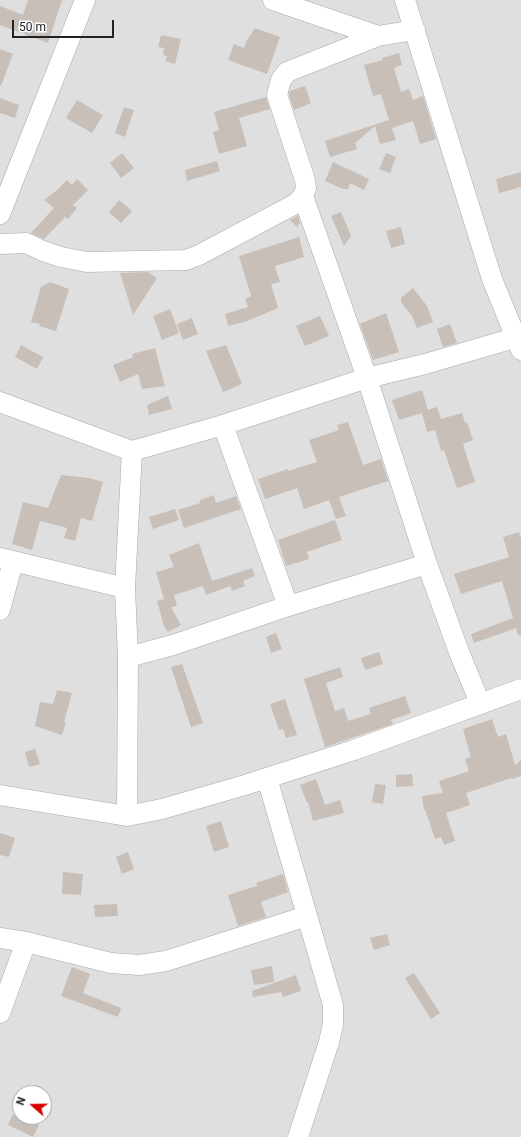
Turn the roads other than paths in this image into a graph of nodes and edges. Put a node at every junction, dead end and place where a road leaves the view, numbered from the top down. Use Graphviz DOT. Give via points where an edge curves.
graph roads {
  1 [pos="85,0"];
  2 [pos="272,0"];
  3 [pos="406,0"];
  4 [pos="415,30"];
  5 [pos="378,36"];
  6 [pos="303,196"];
  7 [pos="0,214"];
  8 [pos="0,244"];
  9 [pos="519,341"];
  10 [pos="367,378"];
  11 [pos="0,402"];
  12 [pos="223,425"];
  13 [pos="132,451"];
  14 [pos="7,560"];
  15 [pos="427,564"];
  16 [pos="125,588"];
  17 [pos="288,606"];
  18 [pos="0,610"];
  19 [pos="128,657"];
  20 [pos="521,688"];
  21 [pos="480,703"];
  22 [pos="267,778"];
  23 [pos="0,795"];
  24 [pos="127,816"];
  25 [pos="307,916"];
  26 [pos="0,938"];
  27 [pos="26,942"];
  28 [pos="0,1013"];
  29 [pos="298,1137"];
  1 -- 7 [label="street"];
  2 -- 5 [label="street"];
  3 -- 4 [label="street"];
  4 -- 5 [label="street"];
  4 -- 9 [label="street" via="492,279"];
  5 -- 6 [label="street" via="286,72 281,80 277,95 305,180"];
  6 -- 8 [label="street" via="297,203 199,256 186,260 87,262 49,253 26,243"];
  6 -- 10 [label="street"];
  9 -- 10 [label="street"];
  10 -- 12 [label="street"];
  10 -- 15 [label="street"];
  11 -- 13 [label="street"];
  12 -- 13 [label="street"];
  12 -- 17 [label="street"];
  13 -- 16 [label="street"];
  14 -- 16 [label="street"];
  14 -- 18 [label="street"];
  15 -- 17 [label="street"];
  15 -- 21 [label="street"];
  16 -- 19 [label="street"];
  17 -- 19 [label="street" via="173,646"];
  19 -- 24 [label="street"];
  20 -- 21 [label="street"];
  21 -- 22 [label="street" via="354,750"];
  22 -- 24 [label="street" via="162,810"];
  22 -- 25 [label="street"];
  23 -- 24 [label="street"];
  25 -- 27 [label="street" via="166,961 139,965 111,963"];
  25 -- 29 [label="street" via="331,996 333,1024"];
  26 -- 27 [label="street"];
  27 -- 28 [label="street"];
}
